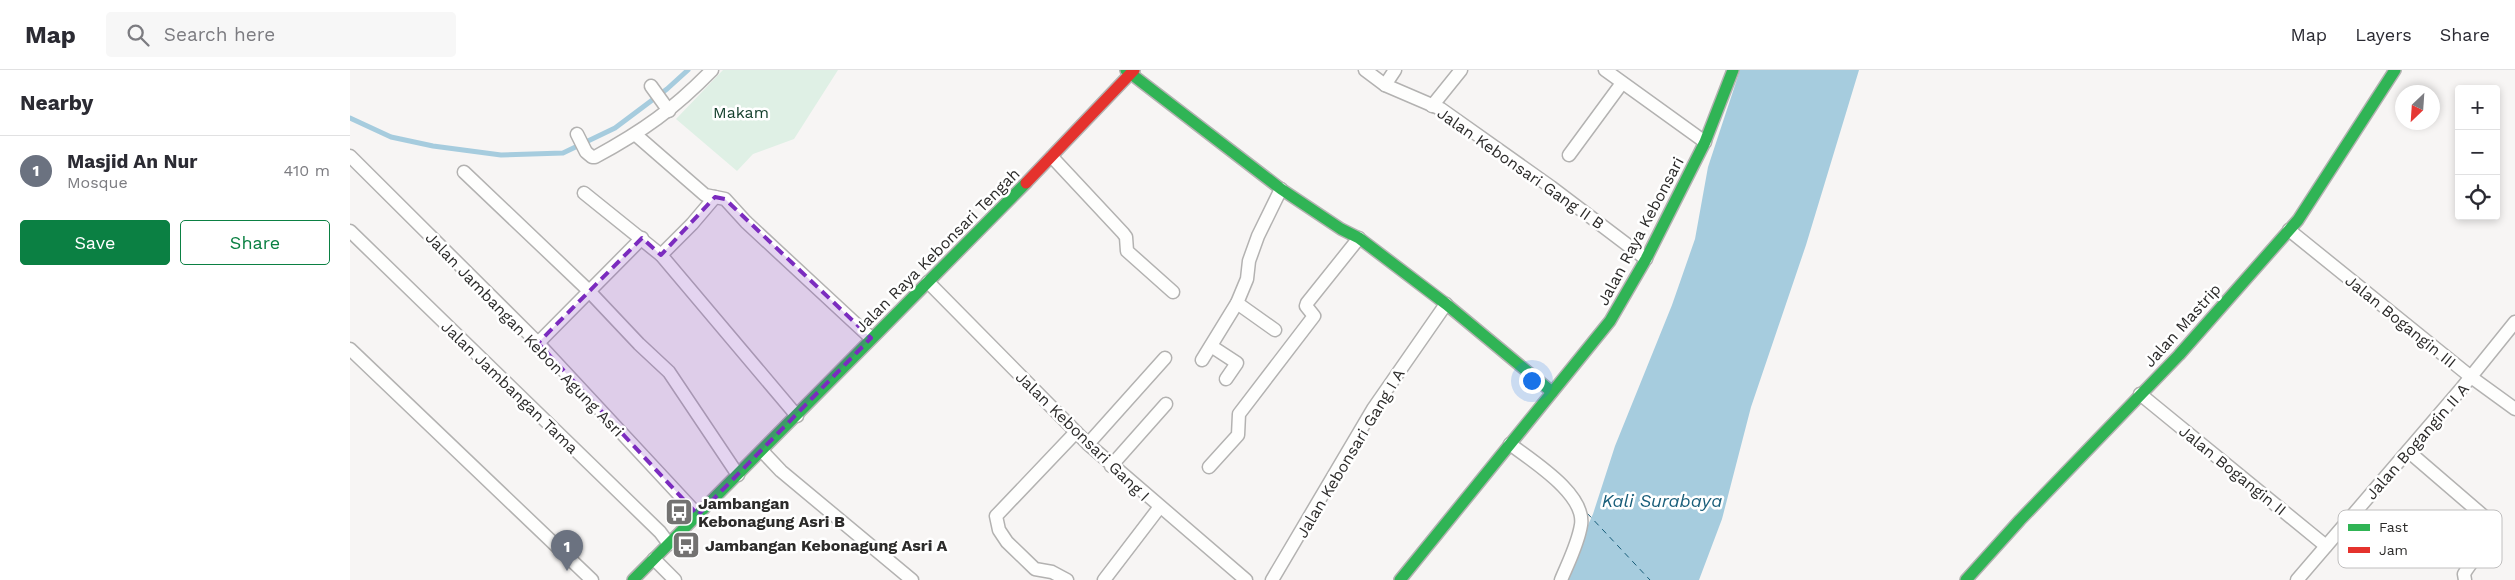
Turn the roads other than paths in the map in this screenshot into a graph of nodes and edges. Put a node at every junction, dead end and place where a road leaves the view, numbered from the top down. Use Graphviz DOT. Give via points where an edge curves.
graph roads {
  1 [pos="712,70"];
  2 [pos="1365,70"];
  3 [pos="1395,70"];
  4 [pos="1461,70"];
  5 [pos="1605,70"];
  6 [pos="1733,70"];
  7 [pos="2395,70"];
  8 [pos="1130,71"];
  9 [pos="1622,83"];
  10 [pos="1386,85"];
  11 [pos="654,90"];
  12 [pos="1432,106"];
  13 [pos="668,109"];
  14 [pos="636,135"];
  15 [pos="1705,142"];
  16 [pos="581,143"];
  17 [pos="1569,155"];
  18 [pos="350,156"];
  19 [pos="1052,157"];
  20 [pos="464,172"];
  21 [pos="1281,189"];
  22 [pos="584,193"];
  23 [pos="715,197"];
  24 [pos="2289,230"];
  25 [pos="350,231"];
  26 [pos="642,238"];
  27 [pos="1359,238"];
  28 [pos="661,255"];
  29 [pos="1646,259"];
  30 [pos="928,282"];
  31 [pos="588,290"];
  32 [pos="1173,292"];
  33 [pos="1236,303"];
  34 [pos="1446,304"];
  35 [pos="2515,322"];
  36 [pos="1275,330"];
  37 [pos="871,338"];
  38 [pos="538,343"];
  39 [pos="1209,343"];
  40 [pos="350,349"];
  41 [pos="1165,358"];
  42 [pos="1202,360"];
  43 [pos="2471,378"];
  44 [pos="1226,379"];
  45 [pos="1552,392"];
  46 [pos="2140,394"];
  47 [pos="1166,404"];
  48 [pos="2515,409"];
  49 [pos="797,416"];
  50 [pos="1076,432"];
  51 [pos="1088,444"];
  52 [pos="1510,444"];
  53 [pos="762,451"];
  54 [pos="2408,451"];
  55 [pos="1111,466"];
  56 [pos="1209,467"];
  57 [pos="738,475"];
  58 [pos="1159,508"];
  59 [pos="2357,510"];
  60 [pos="2477,510"];
  61 [pos="698,515"];
  62 [pos="2338,532"];
  63 [pos="669,544"];
  64 [pos="2326,546"];
  65 [pos="654,559"];
  66 [pos="2468,568"];
  67 [pos="592,580"];
  68 [pos="634,580"];
  69 [pos="675,580"];
  70 [pos="912,580"];
  71 [pos="1067,580"];
  72 [pos="1104,580"];
  73 [pos="1246,580"];
  74 [pos="1272,580"];
  75 [pos="1400,580"];
  76 [pos="1560,580"];
  77 [pos="1966,580"];
  78 [pos="2297,580"];
  79 [pos="2465,580"];
  1 -- 13 [label="street"];
  2 -- 10 [label="street, Jalan Kebonsari Gang II B"];
  3 -- 10 [label="street"];
  4 -- 12 [label="street"];
  5 -- 9 [label="street"];
  6 -- 15 [label="main road, Jalan Raya Kebonsari"];
  7 -- 24 [label="main road, Jalan Mastrip"];
  8 -- 19 [label="main road, Jalan Raya Kebonsari Tengah"];
  8 -- 21 [label="main road"];
  9 -- 15 [label="street"];
  9 -- 17 [label="street"];
  10 -- 12 [label="street, Jalan Kebonsari Gang II B"];
  11 -- 13 [label="street"];
  12 -- 29 [label="street, Jalan Kebonsari Gang II B" via="1441,109 1552,187"];
  13 -- 14 [label="street"];
  14 -- 16 [label="street" via="592,157"];
  14 -- 23 [label="street" via="705,195"];
  15 -- 29 [label="main road, Jalan Raya Kebonsari"];
  18 -- 38 [label="street, Jalan Jambangan Kebon Agung Asri"];
  19 -- 30 [label="main road, Jalan Raya Kebonsari Tengah"];
  19 -- 32 [label="street" via="1126,237 1126,252"];
  20 -- 31 [label="street"];
  21 -- 27 [label="main road"];
  21 -- 33 [label="street" via="1258,236 1245,284"];
  22 -- 26 [label="street"];
  23 -- 28 [label="street"];
  23 -- 37 [label="street" via="725,199"];
  24 -- 43 [label="street, Jalan Bogangin III"];
  24 -- 46 [label="main road, Jalan Mastrip" via="2179,355"];
  25 -- 63 [label="street, Jalan Jambangan Tama"];
  26 -- 28 [label="street"];
  26 -- 31 [label="street"];
  27 -- 34 [label="main road"];
  27 -- 56 [label="street" via="1307,303 1314,316 1238,414 1238,435"];
  28 -- 49 [label="street"];
  29 -- 45 [label="main road, Jalan Raya Kebonsari" via="1610,321"];
  30 -- 37 [label="main road, Jalan Raya Kebonsari Tengah"];
  30 -- 50 [label="street, Jalan Kebonsari Gang I"];
  31 -- 38 [label="street"];
  31 -- 57 [label="street" via="679,384"];
  33 -- 36 [label="street"];
  33 -- 39 [label="street"];
  34 -- 45 [label="main road"];
  34 -- 74 [label="street, Jalan Kebonsari Gang I A" via="1373,409"];
  35 -- 43 [label="street, Jalan Bogangin II A"];
  37 -- 49 [label="main road, Jalan Raya Kebonsari Tengah"];
  38 -- 61 [label="street, Jalan Jambangan Kebon Agung Asri"];
  39 -- 42 [label="street"];
  39 -- 44 [label="street" via="1237,364"];
  40 -- 67 [label="street"];
  41 -- 51 [label="street"];
  43 -- 48 [label="street, Jalan Bogangin III"];
  43 -- 54 [label="street, Jalan Bogangin II A"];
  45 -- 52 [label="main road, Jalan Raya Kebonsari"];
  46 -- 64 [label="street, Jalan Bogangin II"];
  46 -- 77 [label="main road, Jalan Mastrip"];
  47 -- 55 [label="street"];
  49 -- 53 [label="main road, Jalan Raya Kebonsari Tengah"];
  50 -- 51 [label="street, Jalan Kebonsari Gang I"];
  50 -- 71 [label="street" via="996,516 999,530 1007,542 1035,569 1052,572"];
  51 -- 55 [label="street, Jalan Kebonsari Gang I"];
  52 -- 75 [label="main road, Jalan Raya Kebonsari"];
  52 -- 76 [label="street" via="1567,490 1578,504 1582,524"];
  53 -- 57 [label="main road, Jalan Raya Kebonsari Tengah"];
  53 -- 70 [label="street" via="781,471"];
  54 -- 59 [label="street, Jalan Bogangin II A"];
  54 -- 60 [label="street"];
  55 -- 58 [label="street, Jalan Kebonsari Gang I"];
  57 -- 61 [label="main road, Jalan Raya Kebonsari Tengah"];
  58 -- 72 [label="street"];
  58 -- 73 [label="street, Jalan Kebonsari Gang I"];
  61 -- 63 [label="main road, Jalan Raya Kebonsari Tengah"];
  62 -- 64 [label="street, Jalan Bogangin II A"];
  63 -- 65 [label="main road, Jalan Raya Kebonsari Tengah"];
  64 -- 78 [label="street, Jalan Bogangin II A"];
  65 -- 68 [label="main road, Jalan Raya Kebonsari Tengah"];
  65 -- 69 [label="street"];
  66 -- 79 [label="street"];
}
